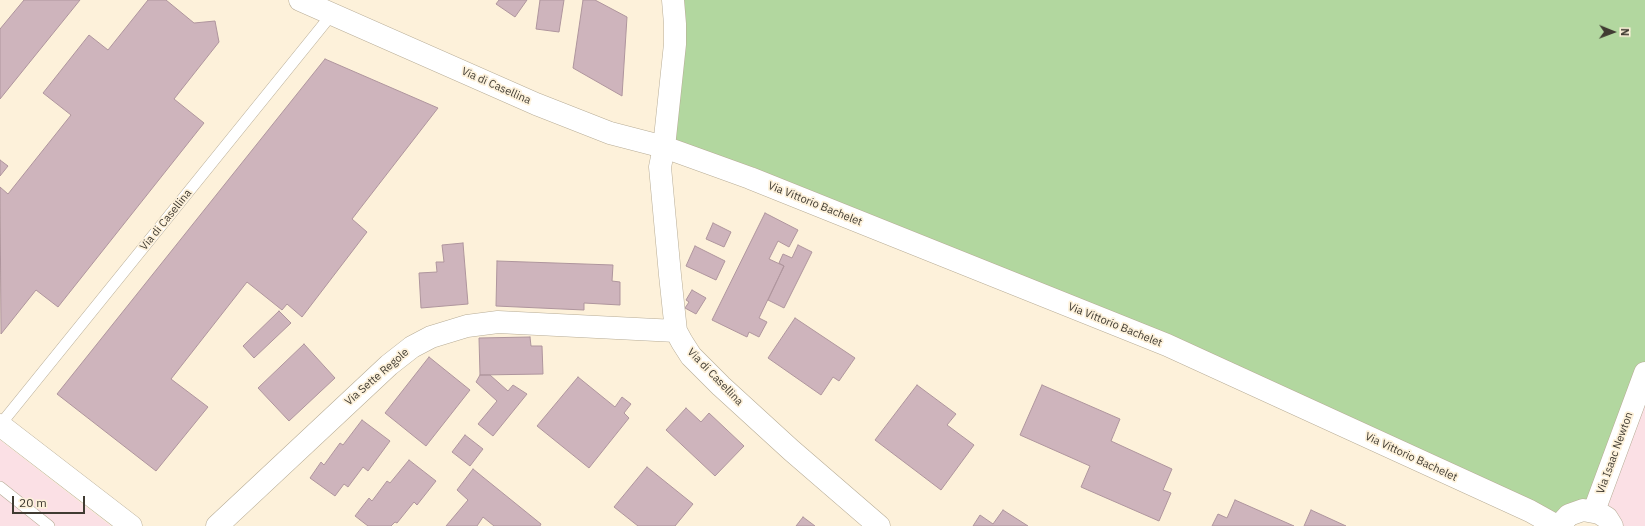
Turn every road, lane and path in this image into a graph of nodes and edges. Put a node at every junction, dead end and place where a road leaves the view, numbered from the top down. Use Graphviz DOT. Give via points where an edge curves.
graph roads {
  1 [pos="300,0"];
  2 [pos="672,0"];
  3 [pos="332,14"];
  4 [pos="664,147"];
  5 [pos="676,331"];
  6 [pos="1645,373"];
  7 [pos="0,425"];
  8 [pos="0,487"];
  9 [pos="1594,511"];
  10 [pos="49,526"];
  11 [pos="131,526"];
  12 [pos="217,526"];
  13 [pos="879,526"];
  14 [pos="1558,526"];
  15 [pos="1612,526"];
  1 -- 3 [label="street, Via di Casellina"];
  2 -- 4 [label="street, Via di Casellina" via="675,44"];
  3 -- 4 [label="street, Via di Casellina" via="536,104 610,133"];
  3 -- 7 [label="lane, Via di Casellina"];
  4 -- 5 [label="street, Via di Casellina" via="660,167"];
  4 -- 14 [label="street, Via Vittorio Bachelet" via="764,184 1166,345"];
  5 -- 12 [label="street, Via Sette Regole" via="506,321 467,326 431,337 412,347 389,365"];
  5 -- 13 [label="street, Via di Casellina" via="691,356 721,386"];
  6 -- 9 [label="street, Via Isaac Newton"];
  7 -- 11 [label="street"];
  8 -- 10 [label="lane"];
  9 -- 14 [label="street" via="1573,512"];
  9 -- 15 [label="street" via="1607,518"];
}
